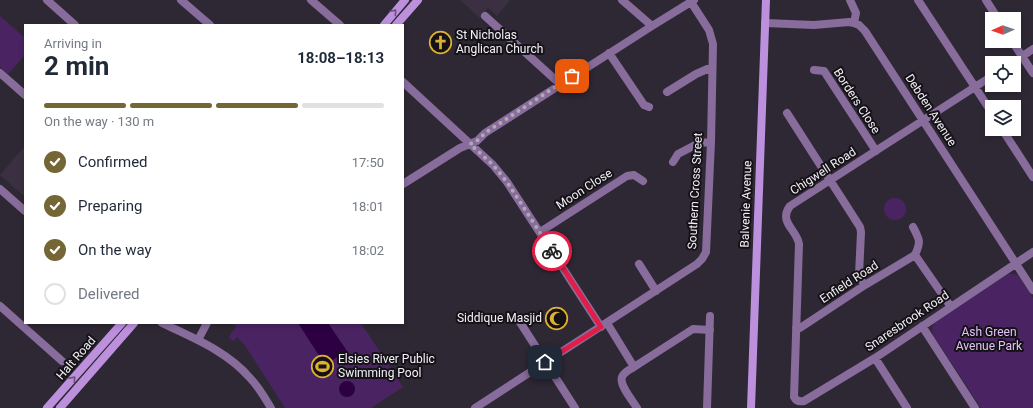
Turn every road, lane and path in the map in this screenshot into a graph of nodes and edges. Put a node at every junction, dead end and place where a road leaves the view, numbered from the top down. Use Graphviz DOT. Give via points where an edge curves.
graph roads {
  1 [pos="47,0"];
  2 [pos="181,0"];
  3 [pos="311,0"];
  4 [pos="405,0"];
  5 [pos="418,0"];
  6 [pos="622,0"];
  7 [pos="766,0"];
  8 [pos="850,0"];
  9 [pos="918,0"];
  10 [pos="986,0"];
  11 [pos="692,1"];
  12 [pos="994,12"];
  13 [pos="485,16"];
  14 [pos="765,23"];
  15 [pos="854,23"];
  16 [pos="74,24"];
  17 [pos="209,24"];
  18 [pos="339,24"];
  19 [pos="385,24"];
  20 [pos="397,24"];
  21 [pos="652,26"];
  22 [pos="1017,48"];
  23 [pos="1033,49"];
  24 [pos="609,53"];
  25 [pos="1022,56"];
  26 [pos="712,67"];
  27 [pos="814,70"];
  28 [pos="1033,73"];
  29 [pos="0,74"];
  30 [pos="985,81"];
  31 [pos="404,83"];
  32 [pos="560,84"];
  33 [pos="975,87"];
  34 [pos="667,92"];
  35 [pos="24,94"];
  36 [pos="985,102"];
  37 [pos="649,107"];
  38 [pos="787,113"];
  39 [pos="924,120"];
  40 [pos="1007,136"];
  41 [pos="710,142"];
  42 [pos="470,144"];
  43 [pos="876,151"];
  44 [pos="673,162"];
  45 [pos="1033,177"];
  46 [pos="643,181"];
  47 [pos="830,181"];
  48 [pos="404,183"];
  49 [pos="0,189"];
  50 [pos="24,210"];
  51 [pos="913,228"];
  52 [pos="540,232"];
  53 [pos="1033,252"];
  54 [pos="915,255"];
  55 [pos="1016,263"];
  56 [pos="640,264"];
  57 [pos="865,286"];
  58 [pos="656,290"];
  59 [pos="1033,290"];
  60 [pos="0,306"];
  61 [pos="951,307"];
  62 [pos="516,316"];
  63 [pos="710,316"];
  64 [pos="121,324"];
  65 [pos="133,324"];
  66 [pos="164,324"];
  67 [pos="206,324"];
  68 [pos="604,325"];
  69 [pos="922,326"];
  70 [pos="796,328"];
  71 [pos="710,330"];
  72 [pos="198,340"];
  73 [pos="875,358"];
  74 [pos="62,361"];
  75 [pos="545,362"];
  76 [pos="634,367"];
  77 [pos="794,397"];
  78 [pos="270,407"];
  79 [pos="47,408"];
  80 [pos="60,408"];
  81 [pos="475,408"];
  82 [pos="575,408"];
  83 [pos="637,408"];
  84 [pos="707,408"];
  85 [pos="751,408"];
  86 [pos="907,408"];
  87 [pos="975,408"];
  1 -- 16 [label="street"];
  2 -- 17 [label="street"];
  3 -- 18 [label="street"];
  19 -- 4 [label="street, one-way"];
  5 -- 20 [label="street"];
  6 -- 21 [label="street"];
  7 -- 14 [label="street, Balvenie Avenue"];
  8 -- 15 [label="street" via="856,13"];
  9 -- 33 [label="street"];
  10 -- 12 [label="street"];
  11 -- 21 [label="street"];
  11 -- 26 [label="street, Southern Cross Street" via="712,37"];
  13 -- 32 [label="street"];
  14 -- 15 [label="street"];
  14 -- 85 [label="street, Balvenie Avenue"];
  15 -- 39 [label="street, Debden Avenue" via="865,31"];
  21 -- 24 [label="street"];
  22 -- 25 [label="street"];
  23 -- 25 [label="street"];
  24 -- 32 [label="street"];
  24 -- 37 [label="street" via="644,105"];
  25 -- 28 [label="street"];
  26 -- 34 [label="street"];
  26 -- 41 [label="street, Southern Cross Street"];
  27 -- 43 [label="street, Borders Close" via="824,71"];
  29 -- 35 [label="street"];
  30 -- 33 [label="street, Chigwell Road"];
  31 -- 42 [label="street"];
  32 -- 42 [label="street"];
  33 -- 36 [label="street"];
  33 -- 39 [label="street, Chigwell Road"];
  38 -- 47 [label="street"];
  39 -- 43 [label="street, Chigwell Road"];
  39 -- 55 [label="street, Debden Avenue"];
  40 -- 45 [label="street"];
  41 -- 44 [label="street" via="699,143 678,154"];
  41 -- 58 [label="street, Southern Cross Street" via="706,252 696,264"];
  42 -- 48 [label="street"];
  42 -- 52 [label="street" via="501,173"];
  43 -- 47 [label="street, Chigwell Road"];
  46 -- 52 [label="street, Moon Close" via="634,175 627,176"];
  47 -- 57 [label="street" via="860,227 859,275"];
  47 -- 70 [label="street, Chigwell Road" via="790,206 786,214 787,223 799,244"];
  49 -- 50 [label="street"];
  51 -- 54 [label="street" via="920,240"];
  52 -- 68 [label="street"];
  53 -- 55 [label="street, Snaresbrook Road"];
  54 -- 57 [label="street, Enfield Road"];
  54 -- 61 [label="street"];
  55 -- 59 [label="street, Debden Avenue"];
  55 -- 61 [label="street, Snaresbrook Road"];
  56 -- 58 [label="street"];
  57 -- 70 [label="street, Enfield Road" via="800,328"];
  58 -- 68 [label="street, Southern Cross Street"];
  60 -- 74 [label="street"];
  61 -- 69 [label="street, Snaresbrook Road"];
  62 -- 75 [label="street"];
  63 -- 71 [label="street"];
  79 -- 64 [label="street, Halt Road, one-way"];
  65 -- 80 [label="street, Halt Road"];
  66 -- 72 [label="street"];
  67 -- 72 [label="street"];
  68 -- 75 [label="street, Southern Cross Street"];
  68 -- 76 [label="street"];
  69 -- 73 [label="street, Snaresbrook Road"];
  69 -- 87 [label="street"];
  70 -- 77 [label="street, Chigwell Road"];
  71 -- 76 [label="street" via="694,329"];
  71 -- 84 [label="street"];
  72 -- 78 [label="street" via="216,349 239,367 258,386"];
  73 -- 77 [label="street, Snaresbrook Road" via="804,401 797,401"];
  73 -- 86 [label="street"];
  75 -- 81 [label="street, Southern Cross Street"];
  75 -- 82 [label="street"];
  76 -- 83 [label="street" via="625,372 622,385"];
}
